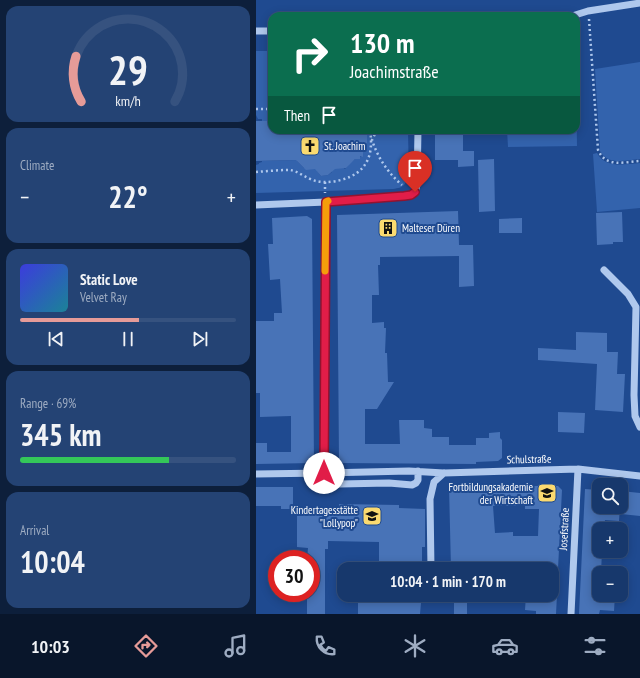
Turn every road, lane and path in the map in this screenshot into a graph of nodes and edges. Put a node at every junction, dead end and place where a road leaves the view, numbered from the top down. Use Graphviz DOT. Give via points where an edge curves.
graph roads {
  1 [pos="640,3"];
  2 [pos="588,11"];
  3 [pos="580,14"];
  4 [pos="256,31"];
  5 [pos="268,31"];
  6 [pos="256,109"];
  7 [pos="268,109"];
  8 [pos="371,134"];
  9 [pos="375,134"];
  10 [pos="418,134"];
  11 [pos="372,140"];
  12 [pos="640,161"];
  13 [pos="256,172"];
  14 [pos="415,192"];
  15 [pos="326,202"];
  16 [pos="256,205"];
  17 [pos="604,270"];
  18 [pos="640,427"];
  19 [pos="578,469"];
  20 [pos="418,471"];
  21 [pos="444,472"];
  22 [pos="324,473"];
  23 [pos="256,474"];
  24 [pos="640,476"];
  25 [pos="431,562"];
  26 [pos="571,614"];
  1 -- 2 [label="street"];
  2 -- 3 [label="street"];
  2 -- 12 [label="path" via="598,150 601,157 608,162"];
  4 -- 5 [label="street"];
  6 -- 7 [label="path"];
  8 -- 11 [label="path"];
  9 -- 11 [label="path"];
  10 -- 14 [label="street" via="418,185"];
  11 -- 13 [label="path" via="370,155 363,168 346,178 322,182 292,170"];
  11 -- 14 [label="path" via="377,154 389,172 404,187"];
  14 -- 15 [label="street" via="404,196"];
  15 -- 16 [label="street"];
  15 -- 22 [label="street"];
  17 -- 18 [label="street" via="628,294 636,307 634,402 635,416"];
  19 -- 21 [label="street, Schulstraße"];
  19 -- 24 [label="street, Schulstraße"];
  19 -- 26 [label="street, Josefstraße"];
  20 -- 21 [label="street, Schulstraße"];
  20 -- 22 [label="street, Schulstraße"];
  20 -- 22 [label="street" via="418,480 412,485 340,484 331,482"];
  21 -- 25 [label="street" via="434,482 430,499"];
  22 -- 23 [label="street, Schulstraße"];
}
